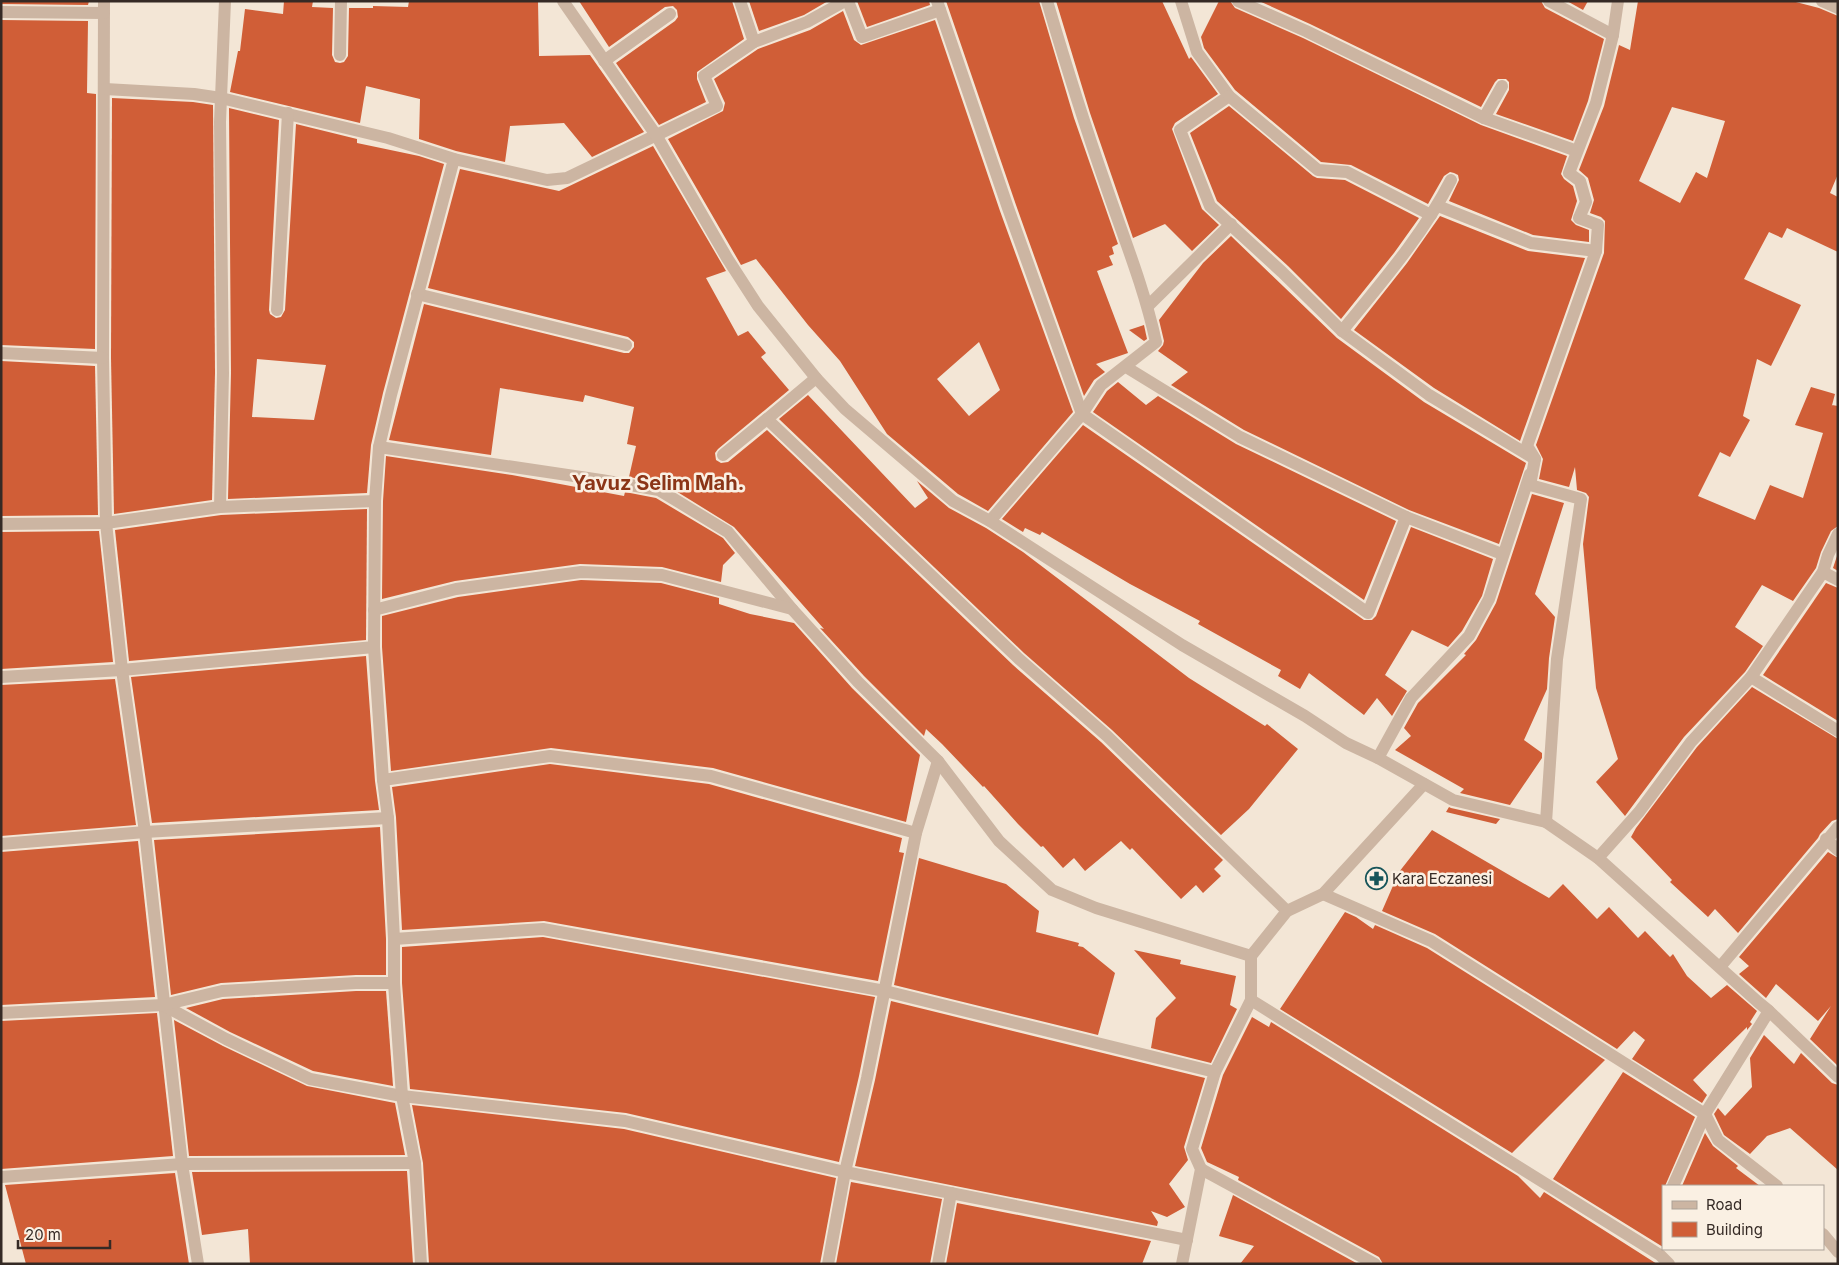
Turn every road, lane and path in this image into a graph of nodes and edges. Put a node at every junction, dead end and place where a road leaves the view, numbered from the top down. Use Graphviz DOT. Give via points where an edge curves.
graph roads {
  1 [pos="225,1"];
  2 [pos="341,1"];
  3 [pos="563,1"];
  4 [pos="740,1"];
  5 [pos="846,1"];
  6 [pos="1047,1"];
  7 [pos="1181,1"];
  8 [pos="1238,1"];
  9 [pos="1549,1"];
  10 [pos="1618,1"];
  11 [pos="938,5"];
  12 [pos="104,7"];
  13 [pos="1,12"];
  14 [pos="670,14"];
  15 [pos="1613,36"];
  16 [pos="754,42"];
  17 [pos="340,55"];
  18 [pos="604,61"];
  19 [pos="1502,86"];
  20 [pos="104,90"];
  21 [pos="1228,96"];
  22 [pos="221,98"];
  23 [pos="288,113"];
  24 [pos="1484,118"];
  25 [pos="656,135"];
  26 [pos="1577,151"];
  27 [pos="454,159"];
  28 [pos="1451,180"];
  29 [pos="1434,210"];
  30 [pos="1230,224"];
  31 [pos="1596,251"];
  32 [pos="417,294"];
  33 [pos="1148,306"];
  34 [pos="277,310"];
  35 [pos="1342,331"];
  36 [pos="626,345"];
  37 [pos="1,354"];
  38 [pos="103,358"];
  39 [pos="1126,367"];
  40 [pos="816,378"];
  41 [pos="1082,414"];
  42 [pos="767,419"];
  43 [pos="380,448"];
  44 [pos="723,455"];
  45 [pos="1534,459"];
  46 [pos="376,501"];
  47 [pos="220,507"];
  48 [pos="1406,518"];
  49 [pos="990,521"];
  50 [pos="106,523"];
  51 [pos="1,524"];
  52 [pos="1838,534"];
  53 [pos="1502,554"];
  54 [pos="1823,572"];
  55 [pos="1838,580"];
  56 [pos="792,609"];
  57 [pos="374,610"];
  58 [pos="374,647"];
  59 [pos="122,670"];
  60 [pos="1,677"];
  61 [pos="1751,677"];
  62 [pos="1838,731"];
  63 [pos="1378,758"];
  64 [pos="938,760"];
  65 [pos="383,780"];
  66 [pos="1424,784"];
  67 [pos="388,818"];
  68 [pos="1546,822"];
  69 [pos="1838,827"];
  70 [pos="145,832"];
  71 [pos="916,833"];
  72 [pos="1826,839"];
  73 [pos="1,844"];
  74 [pos="1838,850"];
  75 [pos="1598,858"];
  76 [pos="1323,894"];
  77 [pos="1286,911"];
  78 [pos="394,939"];
  79 [pos="1251,956"];
  80 [pos="1720,967"];
  81 [pos="394,983"];
  82 [pos="885,991"];
  83 [pos="1251,1000"];
  84 [pos="163,1005"];
  85 [pos="1769,1011"];
  86 [pos="1,1013"];
  87 [pos="1216,1072"];
  88 [pos="1838,1077"];
  89 [pos="402,1096"];
  90 [pos="1705,1114"];
  91 [pos="182,1164"];
  92 [pos="415,1164"];
  93 [pos="1201,1169"];
  94 [pos="845,1172"];
  95 [pos="1,1177"];
  96 [pos="1673,1185"];
  97 [pos="1776,1185"];
  98 [pos="950,1193"];
  99 [pos="1824,1235"];
  100 [pos="1187,1240"];
  101 [pos="1838,1252"];
  102 [pos="1663,1258"];
  103 [pos="198,1264"];
  104 [pos="421,1264"];
  105 [pos="828,1264"];
  106 [pos="938,1264"];
  107 [pos="1182,1264"];
  108 [pos="1375,1264"];
  1 -- 22 [label="street"];
  2 -- 17 [label="street"];
  3 -- 18 [label="street"];
  4 -- 16 [label="street"];
  5 -- 11 [label="street" via="862,37"];
  5 -- 16 [label="street" via="807,22"];
  6 -- 33 [label="street" via="1062,55"];
  7 -- 21 [label="street" via="1196,52"];
  8 -- 24 [label="street"];
  9 -- 15 [label="street"];
  10 -- 15 [label="street"];
  11 -- 41 [label="street"];
  12 -- 13 [label="street"];
  12 -- 20 [label="street"];
  14 -- 18 [label="street"];
  15 -- 26 [label="street" via="1596,103"];
  16 -- 25 [label="street" via="704,76 718,106"];
  18 -- 25 [label="street"];
  19 -- 24 [label="street"];
  20 -- 22 [label="street"];
  20 -- 38 [label="street"];
  21 -- 29 [label="street" via="1318,170 1347,172"];
  21 -- 30 [label="street" via="1180,130 1210,206"];
  22 -- 23 [label="street"];
  22 -- 47 [label="street" via="223,373"];
  23 -- 27 [label="street" via="388,138"];
  23 -- 34 [label="street"];
  24 -- 26 [label="street"];
  25 -- 27 [label="street" via="567,178 546,180"];
  25 -- 40 [label="street" via="758,306"];
  26 -- 31 [label="street" via="1569,173 1580,182 1586,202 1579,218 1598,225"];
  27 -- 32 [label="street"];
  28 -- 29 [label="street"];
  29 -- 31 [label="street" via="1531,242"];
  29 -- 35 [label="street"];
  30 -- 33 [label="street"];
  30 -- 35 [label="street"];
  31 -- 45 [label="street" via="1527,446"];
  32 -- 36 [label="street"];
  32 -- 43 [label="street"];
  33 -- 39 [label="street" via="1156,342"];
  35 -- 45 [label="street" via="1428,395"];
  37 -- 38 [label="street"];
  38 -- 50 [label="street"];
  39 -- 41 [label="street" via="1101,385"];
  39 -- 48 [label="street" via="1240,437"];
  40 -- 42 [label="street"];
  40 -- 49 [label="street" via="845,409 953,501"];
  41 -- 48 [label="street" via="1368,613"];
  41 -- 49 [label="street"];
  42 -- 44 [label="street"];
  42 -- 77 [label="street" via="1019,659 1107,736"];
  43 -- 46 [label="street"];
  43 -- 56 [label="street" via="659,490 728,532"];
  45 -- 53 [label="street"];
  45 -- 68 [label="street" via="1530,485 1581,499 1557,659"];
  46 -- 47 [label="street"];
  46 -- 57 [label="street"];
  47 -- 50 [label="street"];
  48 -- 53 [label="street"];
  49 -- 63 [label="street" via="1182,645 1346,743"];
  50 -- 51 [label="street"];
  50 -- 59 [label="street"];
  52 -- 54 [label="street"];
  53 -- 63 [label="street" via="1489,599 1469,636 1411,698"];
  54 -- 55 [label="street"];
  54 -- 61 [label="street"];
  56 -- 57 [label="street" via="662,575 580,572 456,589"];
  56 -- 64 [label="street" via="858,682"];
  57 -- 58 [label="street"];
  58 -- 59 [label="street"];
  58 -- 65 [label="street"];
  59 -- 60 [label="street"];
  59 -- 70 [label="street"];
  61 -- 62 [label="street"];
  61 -- 75 [label="street" via="1691,742 1639,812"];
  63 -- 66 [label="street"];
  64 -- 71 [label="street"];
  64 -- 79 [label="street" via="999,841 1052,890 1096,908"];
  65 -- 67 [label="street"];
  65 -- 71 [label="street" via="550,756 711,776"];
  66 -- 68 [label="street" via="1453,800"];
  66 -- 76 [label="street"];
  67 -- 70 [label="street"];
  67 -- 78 [label="street"];
  68 -- 75 [label="street"];
  69 -- 72 [label="street"];
  70 -- 73 [label="street"];
  70 -- 84 [label="street"];
  71 -- 82 [label="street"];
  72 -- 74 [label="street"];
  72 -- 80 [label="street"];
  75 -- 80 [label="street"];
  76 -- 77 [label="street"];
  76 -- 90 [label="street" via="1431,941"];
  77 -- 79 [label="street"];
  78 -- 81 [label="street"];
  78 -- 82 [label="street" via="543,929"];
  79 -- 83 [label="street"];
  80 -- 85 [label="street"];
  81 -- 84 [label="street" via="222,991"];
  81 -- 89 [label="street"];
  82 -- 87 [label="street"];
  82 -- 94 [label="street"];
  83 -- 87 [label="street"];
  83 -- 102 [label="street"];
  84 -- 86 [label="street"];
  84 -- 89 [label="street" via="310,1079"];
  84 -- 91 [label="street"];
  85 -- 88 [label="street"];
  85 -- 90 [label="street"];
  87 -- 93 [label="street" via="1192,1149"];
  89 -- 92 [label="street"];
  89 -- 94 [label="street" via="625,1121"];
  90 -- 96 [label="street"];
  90 -- 97 [label="street" via="1718,1140"];
  91 -- 92 [label="street"];
  91 -- 95 [label="street"];
  91 -- 103 [label="street"];
  92 -- 104 [label="street"];
  93 -- 100 [label="street"];
  93 -- 108 [label="street"];
  94 -- 98 [label="street"];
  94 -- 105 [label="street"];
  98 -- 100 [label="street"];
  98 -- 106 [label="street"];
  99 -- 101 [label="street"];
  100 -- 107 [label="street"];
}
